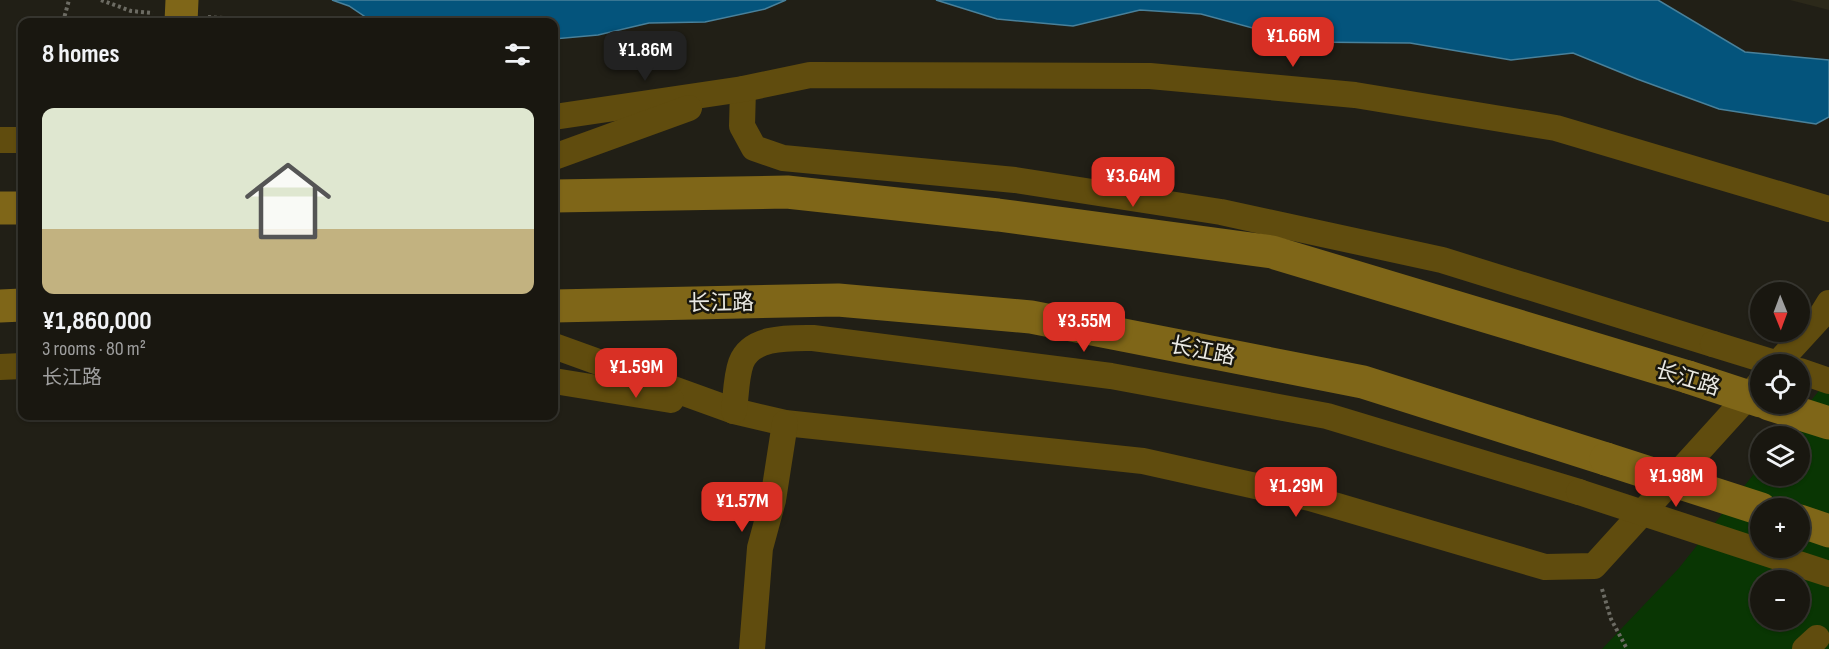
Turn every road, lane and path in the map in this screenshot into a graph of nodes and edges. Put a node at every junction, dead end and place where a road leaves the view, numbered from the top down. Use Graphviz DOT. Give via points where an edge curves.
graph roads {
  1 [pos="69,0"];
  2 [pos="182,0"];
  3 [pos="64,18"];
  4 [pos="181,18"];
  5 [pos="743,89"];
  6 [pos="558,116"];
  7 [pos="0,140"];
  8 [pos="18,140"];
  9 [pos="558,156"];
  10 [pos="558,196"];
  11 [pos="0,208"];
  12 [pos="18,208"];
  13 [pos="1829,209"];
  14 [pos="1829,303"];
  15 [pos="18,305"];
  16 [pos="0,306"];
  17 [pos="558,306"];
  18 [pos="558,347"];
  19 [pos="1787,354"];
  20 [pos="1750,355"];
  21 [pos="18,366"];
  22 [pos="0,367"];
  23 [pos="1810,374"];
  24 [pos="1829,381"];
  25 [pos="558,382"];
  26 [pos="1750,394"];
  27 [pos="1750,397"];
  28 [pos="734,411"];
  29 [pos="1801,414"];
  30 [pos="785,423"];
  31 [pos="1829,423"];
  32 [pos="1750,505"];
  33 [pos="1810,524"];
  34 [pos="1829,531"];
  35 [pos="1594,566"];
  36 [pos="1829,574"];
  37 [pos="752,649"];
  38 [pos="1627,649"];
  1 -- 3 [label="path"];
  2 -- 4 [label="main road, bridge"];
  5 -- 6 [label="street"];
  5 -- 9 [label="street"];
  5 -- 13 [label="street" via="810,75 1150,76 1355,95 1556,128"];
  5 -- 20 [label="street, bridge" via="742,126 753,148 783,158 1015,180 1221,212 1442,260"];
  7 -- 8 [label="street"];
  10 -- 27 [label="main road, 长江路, bridge" via="787,192 998,215 1272,252"];
  11 -- 12 [label="main road"];
  14 -- 19 [label="street"];
  15 -- 16 [label="main road"];
  17 -- 32 [label="main road, 长江路, bridge" via="838,300 1031,317 1363,381"];
  18 -- 28 [label="street"];
  21 -- 22 [label="street"];
  23 -- 24 [label="street"];
  25 -- 28 [label="street"];
  26 -- 35 [label="street"];
  28 -- 30 [label="street"];
  28 -- 36 [label="street, bridge" via="741,362 755,346 782,338 813,338 1111,376 1327,416 1579,492"];
  29 -- 31 [label="main road"];
  30 -- 35 [label="street" via="1143,461 1310,498 1545,567"];
  30 -- 37 [label="street" via="760,548"];
  33 -- 34 [label="main road"];
  35 -- 38 [label="path" via="1611,619"];
}
